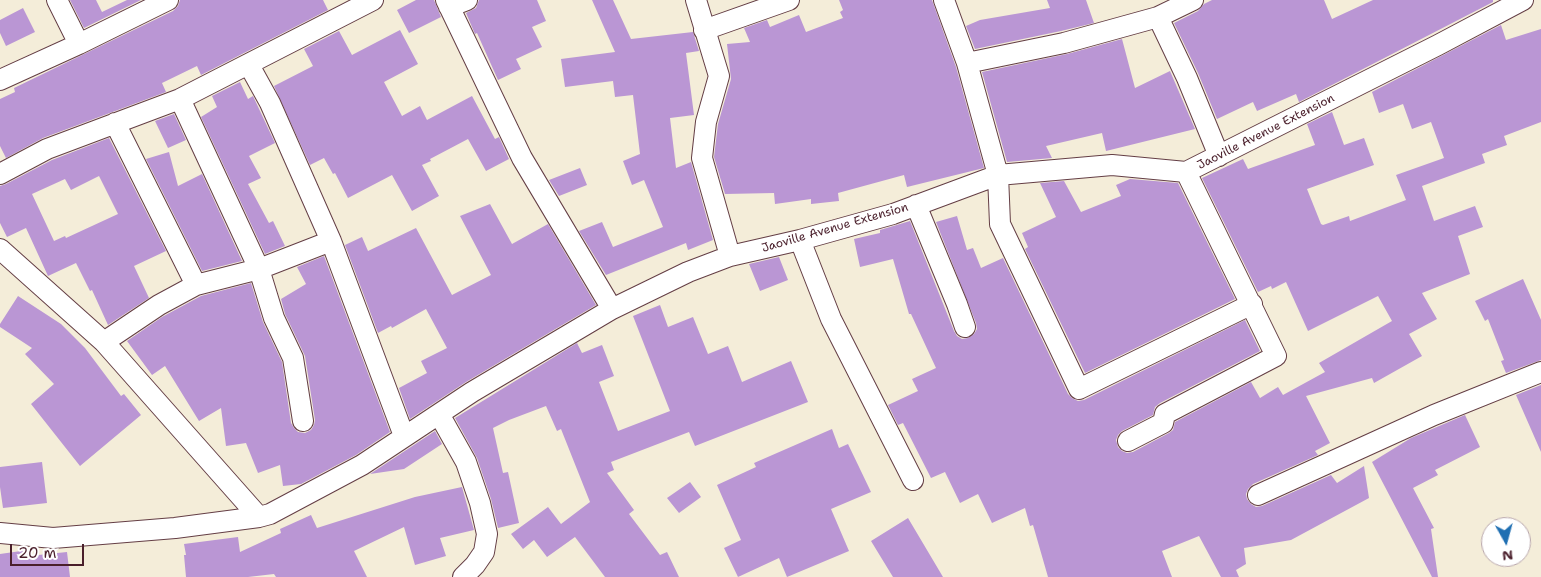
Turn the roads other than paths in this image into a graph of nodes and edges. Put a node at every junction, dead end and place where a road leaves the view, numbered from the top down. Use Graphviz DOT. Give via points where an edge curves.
graph roads {
  1 [pos="57,0"];
  2 [pos="168,0"];
  3 [pos="372,0"];
  4 [pos="696,0"];
  5 [pos="789,0"];
  6 [pos="944,0"];
  7 [pos="1193,0"];
  8 [pos="1524,0"];
  9 [pos="454,2"];
  10 [pos="136,7"];
  11 [pos="1158,18"];
  12 [pos="704,30"];
  13 [pos="80,44"];
  14 [pos="967,63"];
  15 [pos="249,65"];
  16 [pos="0,80"];
  17 [pos="180,99"];
  18 [pos="115,123"];
  19 [pos="1220,156"];
  20 [pos="1186,172"];
  21 [pos="0,174"];
  22 [pos="998,174"];
  23 [pos="916,206"];
  24 [pos="800,240"];
  25 [pos="331,241"];
  26 [pos="0,250"];
  27 [pos="730,256"];
  28 [pos="259,268"];
  29 [pos="196,285"];
  30 [pos="1252,304"];
  31 [pos="612,309"];
  32 [pos="965,328"];
  33 [pos="104,342"];
  34 [pos="1541,372"];
  35 [pos="439,414"];
  36 [pos="303,421"];
  37 [pos="404,436"];
  38 [pos="1128,441"];
  39 [pos="913,480"];
  40 [pos="1258,496"];
  41 [pos="259,517"];
  42 [pos="0,534"];
  43 [pos="463,577"];
  1 -- 13 [label="street"];
  2 -- 10 [label="street"];
  3 -- 15 [label="street"];
  4 -- 12 [label="street"];
  5 -- 12 [label="street"];
  6 -- 14 [label="street"];
  7 -- 11 [label="street"];
  8 -- 19 [label="street, Jaoville Avenue Extension"];
  9 -- 31 [label="street" via="522,158"];
  10 -- 13 [label="street"];
  11 -- 14 [label="street" via="1064,43"];
  11 -- 19 [label="street"];
  12 -- 27 [label="street" via="719,76 706,122 702,158"];
  13 -- 16 [label="street"];
  14 -- 22 [label="street"];
  15 -- 17 [label="street"];
  15 -- 25 [label="street" via="277,119"];
  17 -- 18 [label="street"];
  17 -- 28 [label="street"];
  18 -- 21 [label="street" via="47,149"];
  18 -- 29 [label="street"];
  19 -- 20 [label="street, Jaoville Avenue Extension"];
  20 -- 22 [label="street, Jaoville Avenue Extension" via="1112,166"];
  20 -- 30 [label="street"];
  22 -- 23 [label="street, Jaoville Avenue Extension"];
  22 -- 30 [label="street" via="1000,224 1079,389"];
  23 -- 24 [label="street, Jaoville Avenue Extension"];
  23 -- 32 [label="street"];
  24 -- 27 [label="street, Jaoville Avenue Extension"];
  24 -- 39 [label="street" via="831,319"];
  25 -- 28 [label="street"];
  25 -- 37 [label="street"];
  26 -- 33 [label="street"];
  27 -- 31 [label="street, Jaoville Avenue Extension" via="688,272"];
  28 -- 29 [label="street"];
  28 -- 36 [label="street" via="274,318 293,358"];
  29 -- 33 [label="street"];
  30 -- 38 [label="street" via="1276,356 1165,414 1163,423"];
  31 -- 35 [label="street, Jaoville Avenue Extension"];
  33 -- 41 [label="street"];
  34 -- 40 [label="street" via="1434,415"];
  35 -- 37 [label="street, Jaoville Avenue Extension"];
  35 -- 43 [label="street" via="466,462 487,534 484,552"];
  37 -- 41 [label="street, Jaoville Avenue Extension" via="362,465"];
  41 -- 42 [label="street, Jaoville Avenue Extension" via="53,538"];
}
